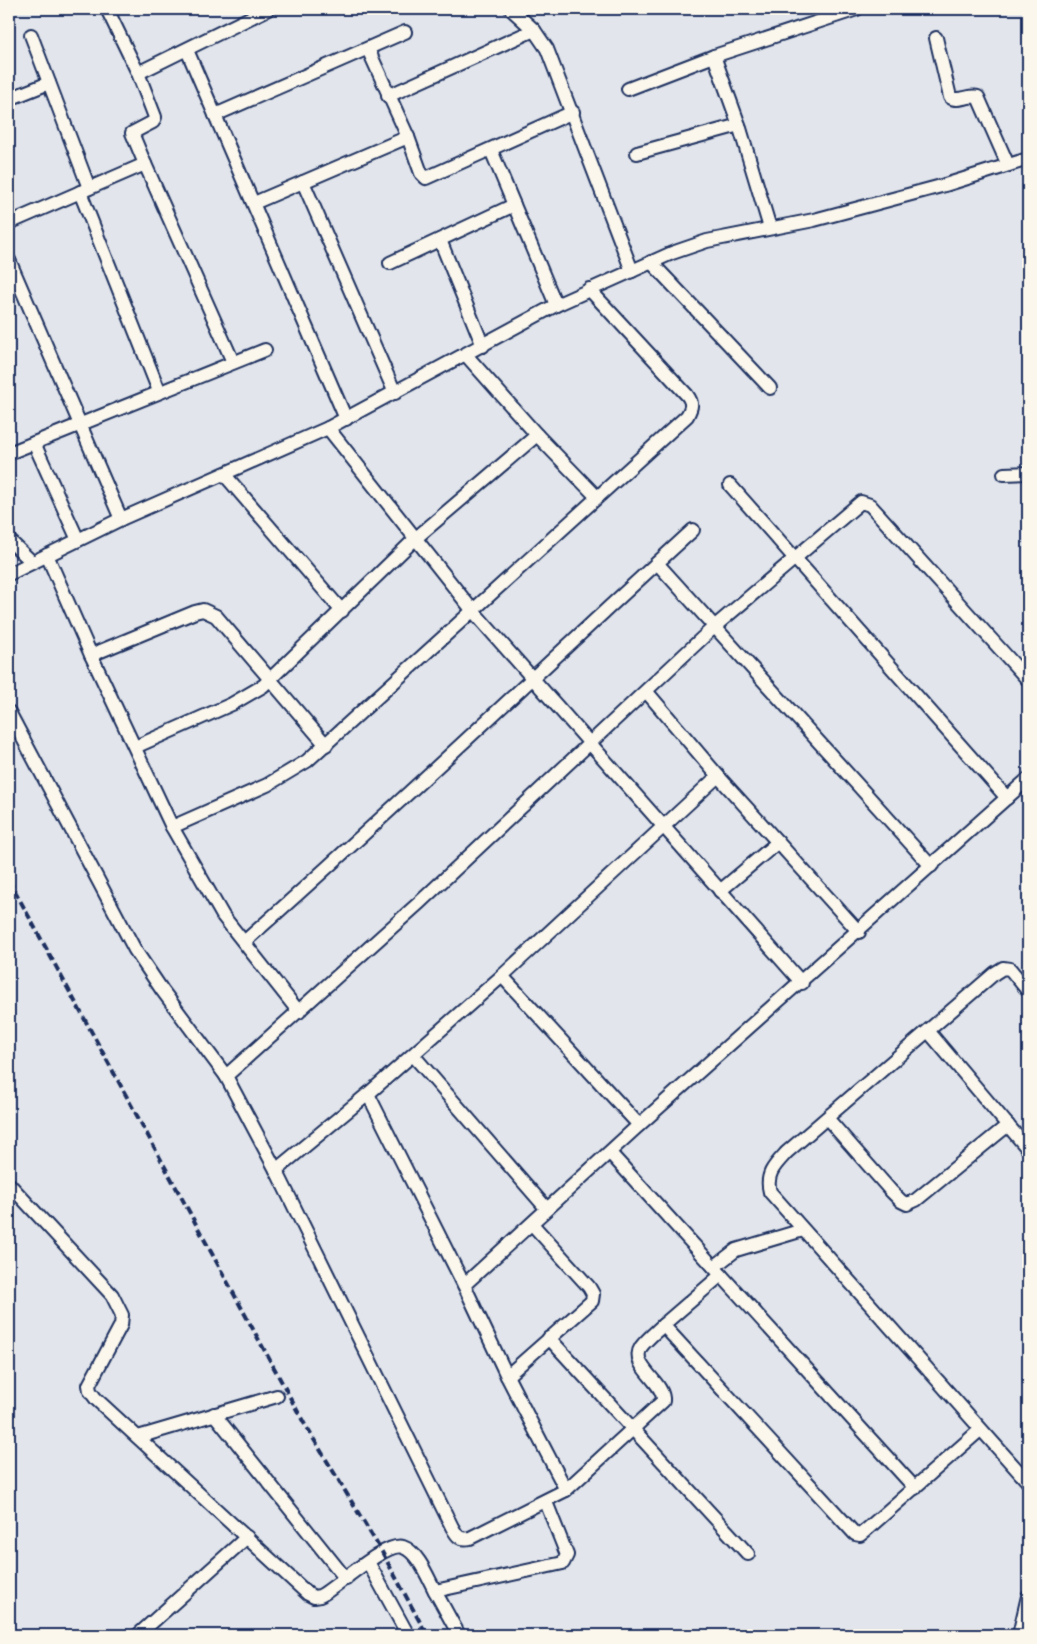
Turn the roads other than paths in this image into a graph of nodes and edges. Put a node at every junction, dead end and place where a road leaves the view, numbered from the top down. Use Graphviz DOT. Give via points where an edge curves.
graph roads {
  1 [pos="107,9"];
  2 [pos="268,9"];
  3 [pos="511,9"];
  4 [pos="857,9"];
  5 [pos="534,30"];
  6 [pos="405,32"];
  7 [pos="31,35"];
  8 [pos="936,38"];
  9 [pos="368,49"];
  10 [pos="187,50"];
  11 [pos="714,56"];
  12 [pos="138,74"];
  13 [pos="49,83"];
  14 [pos="628,89"];
  15 [pos="388,96"];
  16 [pos="9,99"];
  17 [pos="573,112"];
  18 [pos="215,115"];
  19 [pos="739,125"];
  20 [pos="408,137"];
  21 [pos="491,150"];
  22 [pos="637,153"];
  23 [pos="1028,159"];
  24 [pos="145,164"];
  25 [pos="1008,165"];
  26 [pos="303,182"];
  27 [pos="84,190"];
  28 [pos="254,203"];
  29 [pos="514,205"];
  30 [pos="9,223"];
  31 [pos="770,228"];
  32 [pos="440,240"];
  33 [pos="9,260"];
  34 [pos="651,262"];
  35 [pos="390,263"];
  36 [pos="632,271"];
  37 [pos="589,289"];
  38 [pos="556,306"];
  39 [pos="483,346"];
  40 [pos="265,350"];
  41 [pos="466,355"];
  42 [pos="233,362"];
  43 [pos="770,388"];
  44 [pos="159,391"];
  45 [pos="395,393"];
  46 [pos="346,419"];
  47 [pos="80,426"];
  48 [pos="328,428"];
  49 [pos="537,435"];
  50 [pos="34,443"];
  51 [pos="9,452"];
  52 [pos="1028,473"];
  53 [pos="224,474"];
  54 [pos="1004,474"];
  55 [pos="730,486"];
  56 [pos="596,496"];
  57 [pos="121,519"];
  58 [pos="693,530"];
  59 [pos="416,538"];
  60 [pos="9,540"];
  61 [pos="78,540"];
  62 [pos="47,555"];
  63 [pos="793,559"];
  64 [pos="32,562"];
  65 [pos="657,563"];
  66 [pos="9,574"];
  67 [pos="342,611"];
  68 [pos="473,611"];
  69 [pos="714,627"];
  70 [pos="91,655"];
  71 [pos="531,677"];
  72 [pos="271,678"];
  73 [pos="1028,680"];
  74 [pos="646,691"];
  75 [pos="9,712"];
  76 [pos="590,742"];
  77 [pos="326,745"];
  78 [pos="135,747"];
  79 [pos="718,776"];
  80 [pos="1028,779"];
  81 [pos="1007,798"];
  82 [pos="663,826"];
  83 [pos="172,827"];
  84 [pos="778,842"];
  85 [pos="931,866"];
  86 [pos="720,891"];
  87 [pos="858,932"];
  88 [pos="244,942"];
  89 [pos="502,976"];
  90 [pos="802,983"];
  91 [pos="1028,991"];
  92 [pos="299,1012"];
  93 [pos="929,1032"];
  94 [pos="413,1055"];
  95 [pos="226,1076"];
  96 [pos="368,1094"];
  97 [pos="827,1118"];
  98 [pos="639,1125"];
  99 [pos="1008,1126"];
  100 [pos="1028,1149"];
  101 [pos="610,1153"];
  102 [pos="276,1170"];
  103 [pos="9,1184"];
  104 [pos="547,1209"];
  105 [pos="532,1224"];
  106 [pos="803,1230"];
  107 [pos="717,1271"];
  108 [pos="464,1285"];
  109 [pos="663,1325"];
  110 [pos="549,1338"];
  111 [pos="506,1376"];
  112 [pos="277,1396"];
  113 [pos="214,1414"];
  114 [pos="634,1428"];
  115 [pos="980,1430"];
  116 [pos="138,1437"];
  117 [pos="1028,1482"];
  118 [pos="915,1488"];
  119 [pos="566,1490"];
  120 [pos="546,1502"];
  121 [pos="247,1537"];
  122 [pos="748,1554"];
  123 [pos="368,1562"];
  124 [pos="346,1579"];
  125 [pos="435,1591"];
  126 [pos="1028,1596"];
  127 [pos="138,1635"];
  128 [pos="408,1635"];
  129 [pos="459,1635"];
  130 [pos="1019,1635"];
  1 -- 12 [label="street"];
  2 -- 10 [label="street"];
  3 -- 5 [label="street"];
  4 -- 11 [label="street"];
  5 -- 15 [label="street"];
  5 -- 17 [label="street" via="547,49"];
  6 -- 9 [label="street"];
  7 -- 13 [label="street"];
  8 -- 25 [label="street" via="950,97 956,100 978,97"];
  9 -- 15 [label="street"];
  9 -- 18 [label="street"];
  10 -- 12 [label="street"];
  10 -- 18 [label="street"];
  11 -- 14 [label="street"];
  11 -- 19 [label="street"];
  12 -- 24 [label="street" via="155,117 153,122 132,133"];
  13 -- 16 [label="street"];
  13 -- 27 [label="street"];
  15 -- 20 [label="street"];
  17 -- 21 [label="street"];
  17 -- 36 [label="street"];
  18 -- 28 [label="street"];
  19 -- 22 [label="street"];
  19 -- 31 [label="street"];
  20 -- 21 [label="street" via="421,173 426,178"];
  20 -- 26 [label="street"];
  21 -- 29 [label="street"];
  23 -- 25 [label="street"];
  24 -- 27 [label="street"];
  24 -- 42 [label="street"];
  25 -- 31 [label="street" via="814,220"];
  26 -- 28 [label="street"];
  26 -- 45 [label="street"];
  27 -- 30 [label="street"];
  27 -- 44 [label="street"];
  28 -- 46 [label="street"];
  29 -- 32 [label="street"];
  29 -- 38 [label="street"];
  31 -- 34 [label="street" via="706,241"];
  32 -- 35 [label="street"];
  32 -- 39 [label="street"];
  33 -- 47 [label="street"];
  34 -- 36 [label="street"];
  34 -- 43 [label="street"];
  36 -- 37 [label="street"];
  37 -- 38 [label="street"];
  37 -- 56 [label="street" via="692,401 687,416"];
  38 -- 39 [label="street"];
  39 -- 41 [label="street"];
  40 -- 42 [label="street"];
  41 -- 45 [label="street"];
  41 -- 49 [label="street"];
  42 -- 44 [label="street"];
  44 -- 47 [label="street"];
  45 -- 46 [label="street"];
  46 -- 48 [label="street"];
  47 -- 50 [label="street"];
  47 -- 57 [label="street"];
  48 -- 53 [label="street"];
  48 -- 59 [label="street"];
  49 -- 56 [label="street"];
  49 -- 59 [label="street"];
  50 -- 51 [label="street"];
  50 -- 61 [label="street"];
  52 -- 54 [label="street"];
  53 -- 57 [label="street"];
  53 -- 67 [label="street"];
  55 -- 63 [label="street"];
  56 -- 68 [label="street"];
  57 -- 61 [label="street"];
  58 -- 65 [label="street"];
  59 -- 67 [label="street"];
  59 -- 68 [label="street"];
  60 -- 64 [label="street"];
  61 -- 62 [label="street"];
  62 -- 64 [label="street"];
  62 -- 70 [label="street"];
  63 -- 69 [label="street"];
  63 -- 73 [label="street" via="856,506 866,502"];
  63 -- 81 [label="street"];
  64 -- 66 [label="street"];
  65 -- 69 [label="street"];
  65 -- 71 [label="street"];
  67 -- 72 [label="street"];
  68 -- 71 [label="street"];
  68 -- 77 [label="street"];
  69 -- 74 [label="street"];
  69 -- 85 [label="street"];
  70 -- 72 [label="street" via="203,610 216,616"];
  70 -- 78 [label="street"];
  71 -- 76 [label="street"];
  71 -- 88 [label="street" via="324,872"];
  72 -- 77 [label="street"];
  72 -- 78 [label="street" via="248,696"];
  74 -- 76 [label="street"];
  74 -- 79 [label="street"];
  75 -- 95 [label="street" via="135,950"];
  76 -- 82 [label="street"];
  76 -- 92 [label="street"];
  77 -- 83 [label="street" via="283,777"];
  78 -- 83 [label="street"];
  79 -- 82 [label="street"];
  79 -- 84 [label="street"];
  80 -- 81 [label="street"];
  81 -- 85 [label="street"];
  82 -- 86 [label="street"];
  82 -- 89 [label="street"];
  83 -- 88 [label="street" via="211,898"];
  84 -- 86 [label="street"];
  84 -- 87 [label="street"];
  85 -- 87 [label="street"];
  86 -- 90 [label="street"];
  87 -- 90 [label="street"];
  88 -- 92 [label="street"];
  89 -- 94 [label="street"];
  89 -- 98 [label="street"];
  90 -- 98 [label="street"];
  91 -- 93 [label="street" via="1010,969 1003,968"];
  92 -- 95 [label="street"];
  93 -- 97 [label="street"];
  93 -- 99 [label="street"];
  94 -- 96 [label="street"];
  94 -- 104 [label="street"];
  95 -- 102 [label="street"];
  96 -- 102 [label="street"];
  96 -- 108 [label="street"];
  97 -- 99 [label="street" via="890,1191 907,1204"];
  97 -- 106 [label="street" via="787,1152 773,1167 767,1181 770,1192"];
  98 -- 101 [label="street"];
  99 -- 100 [label="street"];
  101 -- 104 [label="street"];
  101 -- 107 [label="street"];
  102 -- 120 [label="street" via="457,1536 470,1538"];
  103 -- 116 [label="street" via="102,1284 118,1306 122,1315 121,1325 92,1376 90,1391"];
  104 -- 105 [label="street"];
  105 -- 108 [label="street"];
  105 -- 110 [label="street" via="593,1294 586,1308"];
  106 -- 107 [label="street" via="736,1250"];
  106 -- 115 [label="street"];
  107 -- 109 [label="street"];
  107 -- 118 [label="street"];
  108 -- 111 [label="street"];
  109 -- 114 [label="street" via="642,1346 639,1360 664,1395 663,1402"];
  109 -- 118 [label="street" via="855,1534 860,1535"];
  110 -- 111 [label="street"];
  110 -- 114 [label="street"];
  111 -- 119 [label="street"];
  112 -- 113 [label="street"];
  113 -- 116 [label="street"];
  113 -- 124 [label="street"];
  114 -- 119 [label="street"];
  114 -- 122 [label="street"];
  115 -- 117 [label="street"];
  115 -- 118 [label="street"];
  116 -- 121 [label="street"];
  119 -- 120 [label="street"];
  120 -- 125 [label="street" via="567,1555 563,1563"];
  121 -- 124 [label="street" via="314,1597"];
  121 -- 127 [label="street"];
  123 -- 124 [label="street"];
  123 -- 125 [label="street" via="388,1549 403,1546 416,1558"];
  123 -- 128 [label="street"];
  125 -- 129 [label="street"];
  126 -- 130 [label="street"];
}
